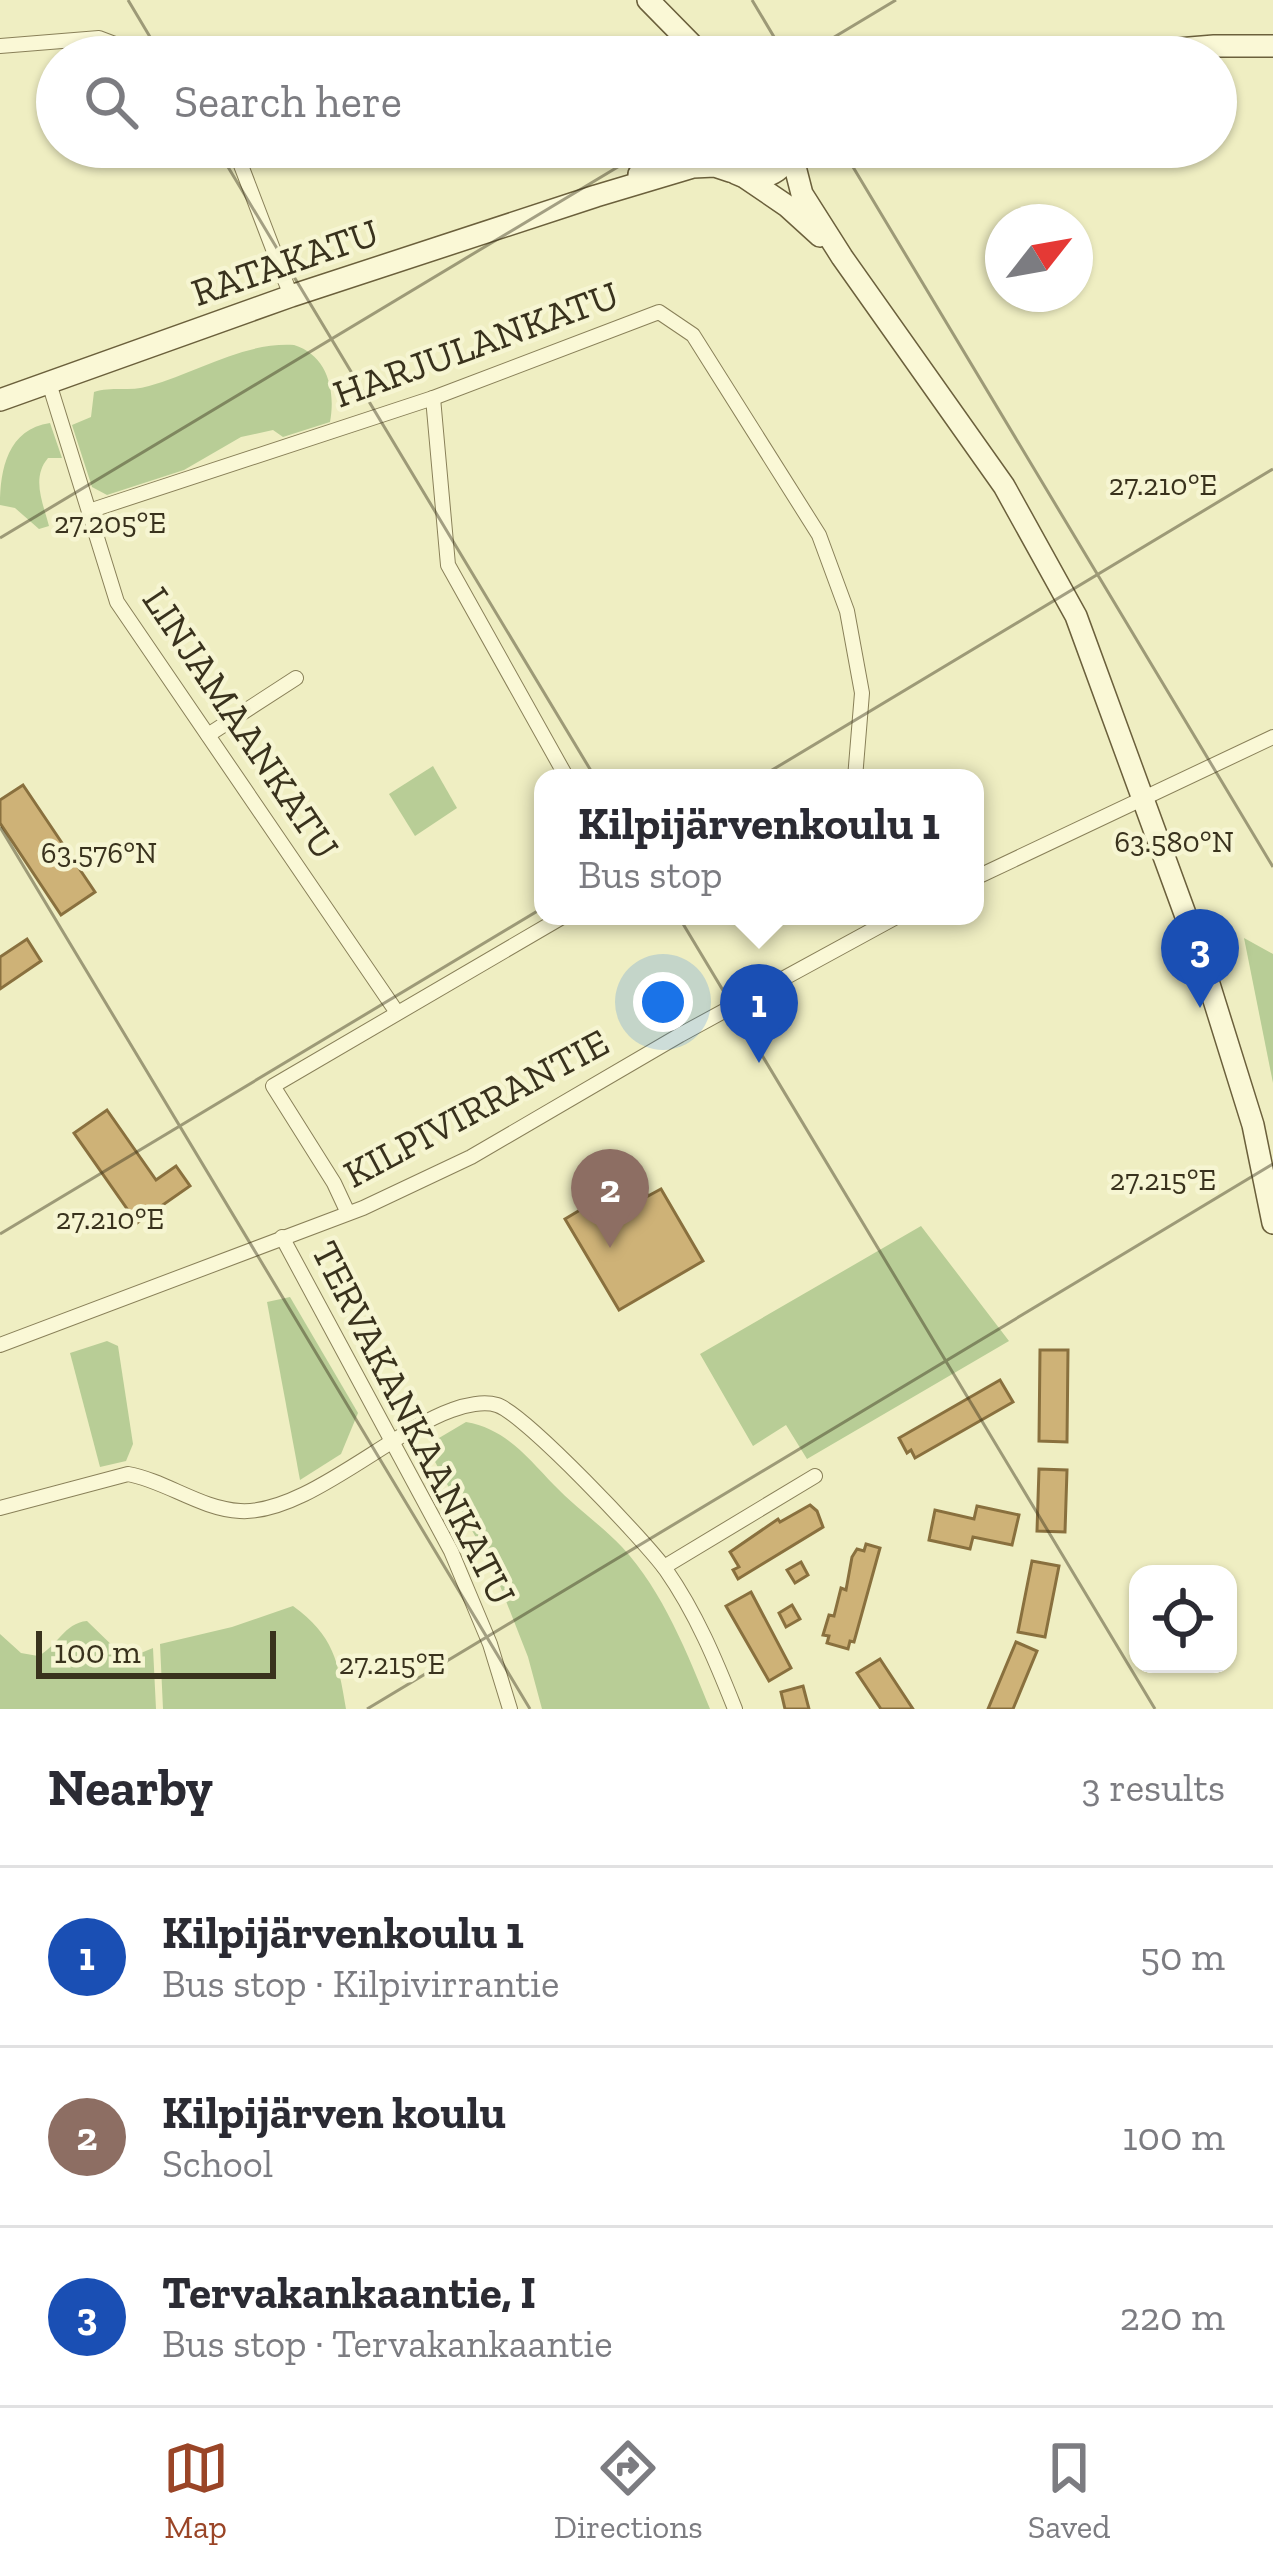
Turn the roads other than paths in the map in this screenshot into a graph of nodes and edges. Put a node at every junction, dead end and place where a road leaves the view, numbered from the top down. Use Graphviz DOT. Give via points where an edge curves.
graph roads {
  1 [pos="647,0"];
  2 [pos="671,36"];
  3 [pos="683,36"];
  4 [pos="36,43"];
  5 [pos="0,46"];
  6 [pos="1237,46"];
  7 [pos="1273,46"];
  8 [pos="242,168"];
  9 [pos="650,168"];
  10 [pos="690,168"];
  11 [pos="717,168"];
  12 [pos="732,168"];
  13 [pos="781,168"];
  14 [pos="797,168"];
  15 [pos="738,174"];
  16 [pos="596,196"];
  17 [pos="842,257"];
  18 [pos="291,296"];
  19 [pos="49,382"];
  20 [pos="433,398"];
  21 [pos="0,400"];
  22 [pos="89,511"];
  23 [pos="296,678"];
  24 [pos="208,735"];
  25 [pos="1273,737"];
  26 [pos="562,769"];
  27 [pos="856,769"];
  28 [pos="1142,796"];
  29 [pos="984,874"];
  30 [pos="548,925"];
  31 [pos="882,925"];
  32 [pos="396,1012"];
  33 [pos="348,1213"];
  34 [pos="1273,1223"];
  35 [pos="282,1237"];
  36 [pos="0,1345"];
  37 [pos="390,1442"];
  38 [pos="815,1476"];
  39 [pos="0,1508"];
  40 [pos="664,1567"];
  41 [pos="510,1709"];
  42 [pos="735,1709"];
  1 -- 2 [label="street"];
  1 -- 3 [label="street"];
  4 -- 5 [label="street"];
  6 -- 7 [label="street"];
  8 -- 18 [label="street"];
  9 -- 16 [label="street, RATAKATU"];
  10 -- 16 [label="street, RATAKATU"];
  11 -- 15 [label="street, RATAKATU"];
  12 -- 15 [label="street"];
  13 -- 15 [label="street" via="757,179"];
  14 -- 17 [label="street" via="802,194"];
  15 -- 17 [label="street" via="788,206"];
  16 -- 18 [label="street, RATAKATU"];
  17 -- 28 [label="street" via="1046,556"];
  18 -- 19 [label="street, RATAKATU"];
  19 -- 21 [label="street, RATAKATU"];
  19 -- 22 [label="street, LINJAMAANKATU"];
  20 -- 22 [label="street, HARJULANKATU"];
  20 -- 26 [label="street" via="448,565"];
  20 -- 27 [label="street, HARJULANKATU" via="658,312 693,335 819,535 847,611 862,693"];
  22 -- 24 [label="street, LINJAMAANKATU" via="117,602"];
  23 -- 24 [label="street"];
  24 -- 32 [label="street, LINJAMAANKATU"];
  25 -- 28 [label="street"];
  28 -- 29 [label="street"];
  28 -- 34 [label="street" via="1239,1082"];
  30 -- 32 [label="street"];
  31 -- 33 [label="street, KILPIVIRRANTIE" via="471,1157"];
  32 -- 33 [label="street" via="273,1086"];
  33 -- 35 [label="street, KILPIVIRRANTIE"];
  35 -- 36 [label="street, KILPIVIRRANTIE"];
  35 -- 37 [label="street, TERVAKANKAANKATU"];
  37 -- 39 [label="street" via="265,1509 215,1505 128,1474"];
  37 -- 40 [label="street" via="456,1408 498,1405 517,1414"];
  37 -- 41 [label="street, TERVAKANKAANKATU" via="451,1552"];
  38 -- 40 [label="street"];
  40 -- 42 [label="street"];
}
